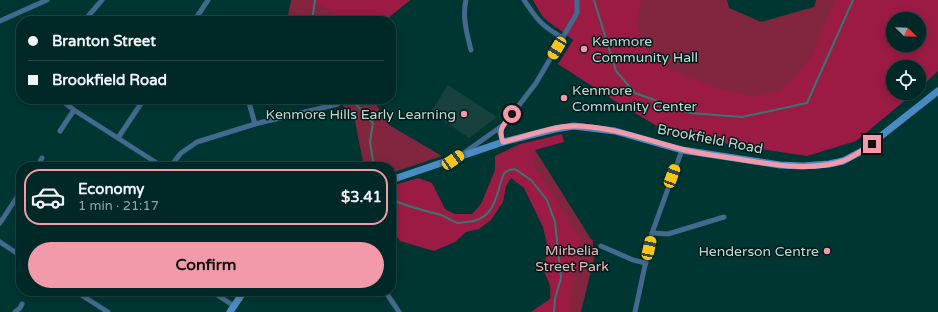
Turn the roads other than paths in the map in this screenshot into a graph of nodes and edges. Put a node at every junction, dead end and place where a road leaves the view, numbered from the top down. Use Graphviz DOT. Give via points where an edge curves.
graph roads {
  1 [pos="47,0"];
  2 [pos="102,0"];
  3 [pos="208,0"];
  4 [pos="466,0"];
  5 [pos="524,0"];
  6 [pos="577,0"];
  7 [pos="88,16"];
  8 [pos="197,16"];
  9 [pos="0,21"];
  10 [pos="563,38"];
  11 [pos="471,50"];
  12 [pos="938,91"];
  13 [pos="66,104"];
  14 [pos="141,104"];
  15 [pos="249,104"];
  16 [pos="338,104"];
  17 [pos="74,110"];
  18 [pos="255,124"];
  19 [pos="502,126"];
  20 [pos="60,131"];
  21 [pos="118,138"];
  22 [pos="503,142"];
  23 [pos="682,150"];
  24 [pos="42,158"];
  25 [pos="453,160"];
  26 [pos="39,162"];
  27 [pos="155,162"];
  28 [pos="174,162"];
  29 [pos="396,178"];
  30 [pos="16,199"];
  31 [pos="724,216"];
  32 [pos="0,223"];
  33 [pos="652,233"];
  34 [pos="0,242"];
  35 [pos="601,246"];
  36 [pos="16,253"];
  37 [pos="646,263"];
  38 [pos="83,296"];
  39 [pos="218,296"];
  40 [pos="241,296"];
  41 [pos="388,296"];
  42 [pos="22,304"];
  43 [pos="232,309"];
  44 [pos="15,312"];
  45 [pos="108,312"];
  46 [pos="399,312"];
  47 [pos="635,312"];
  1 -- 9 [label="street"];
  2 -- 7 [label="street"];
  3 -- 8 [label="street"];
  4 -- 11 [label="street" via="464,17"];
  5 -- 10 [label="street" via="543,26"];
  6 -- 10 [label="street" via="577,14"];
  10 -- 19 [label="street" via="536,83"];
  12 -- 23 [label="main road, Brookfield Road" via="862,151 843,161 803,166 780,165"];
  13 -- 17 [label="street"];
  14 -- 21 [label="street"];
  15 -- 18 [label="street"];
  16 -- 18 [label="street"];
  17 -- 20 [label="street"];
  17 -- 21 [label="street"];
  18 -- 28 [label="street" via="197,142 181,153"];
  19 -- 22 [label="street" via="500,133"];
  19 -- 25 [label="street"];
  21 -- 27 [label="street"];
  22 -- 23 [label="main road, Brookfield Road" via="574,126 615,131"];
  22 -- 25 [label="main road, Brookfield Road"];
  23 -- 33 [label="street"];
  24 -- 26 [label="street"];
  25 -- 29 [label="main road, Brookfield Road"];
  30 -- 32 [label="street"];
  31 -- 33 [label="street" via="668,234"];
  33 -- 37 [label="street"];
  34 -- 36 [label="street"];
  35 -- 37 [label="street"];
  37 -- 47 [label="street"];
  38 -- 45 [label="street"];
  39 -- 43 [label="street"];
  40 -- 43 [label="main road"];
  41 -- 46 [label="street"];
  42 -- 44 [label="street"];
}
